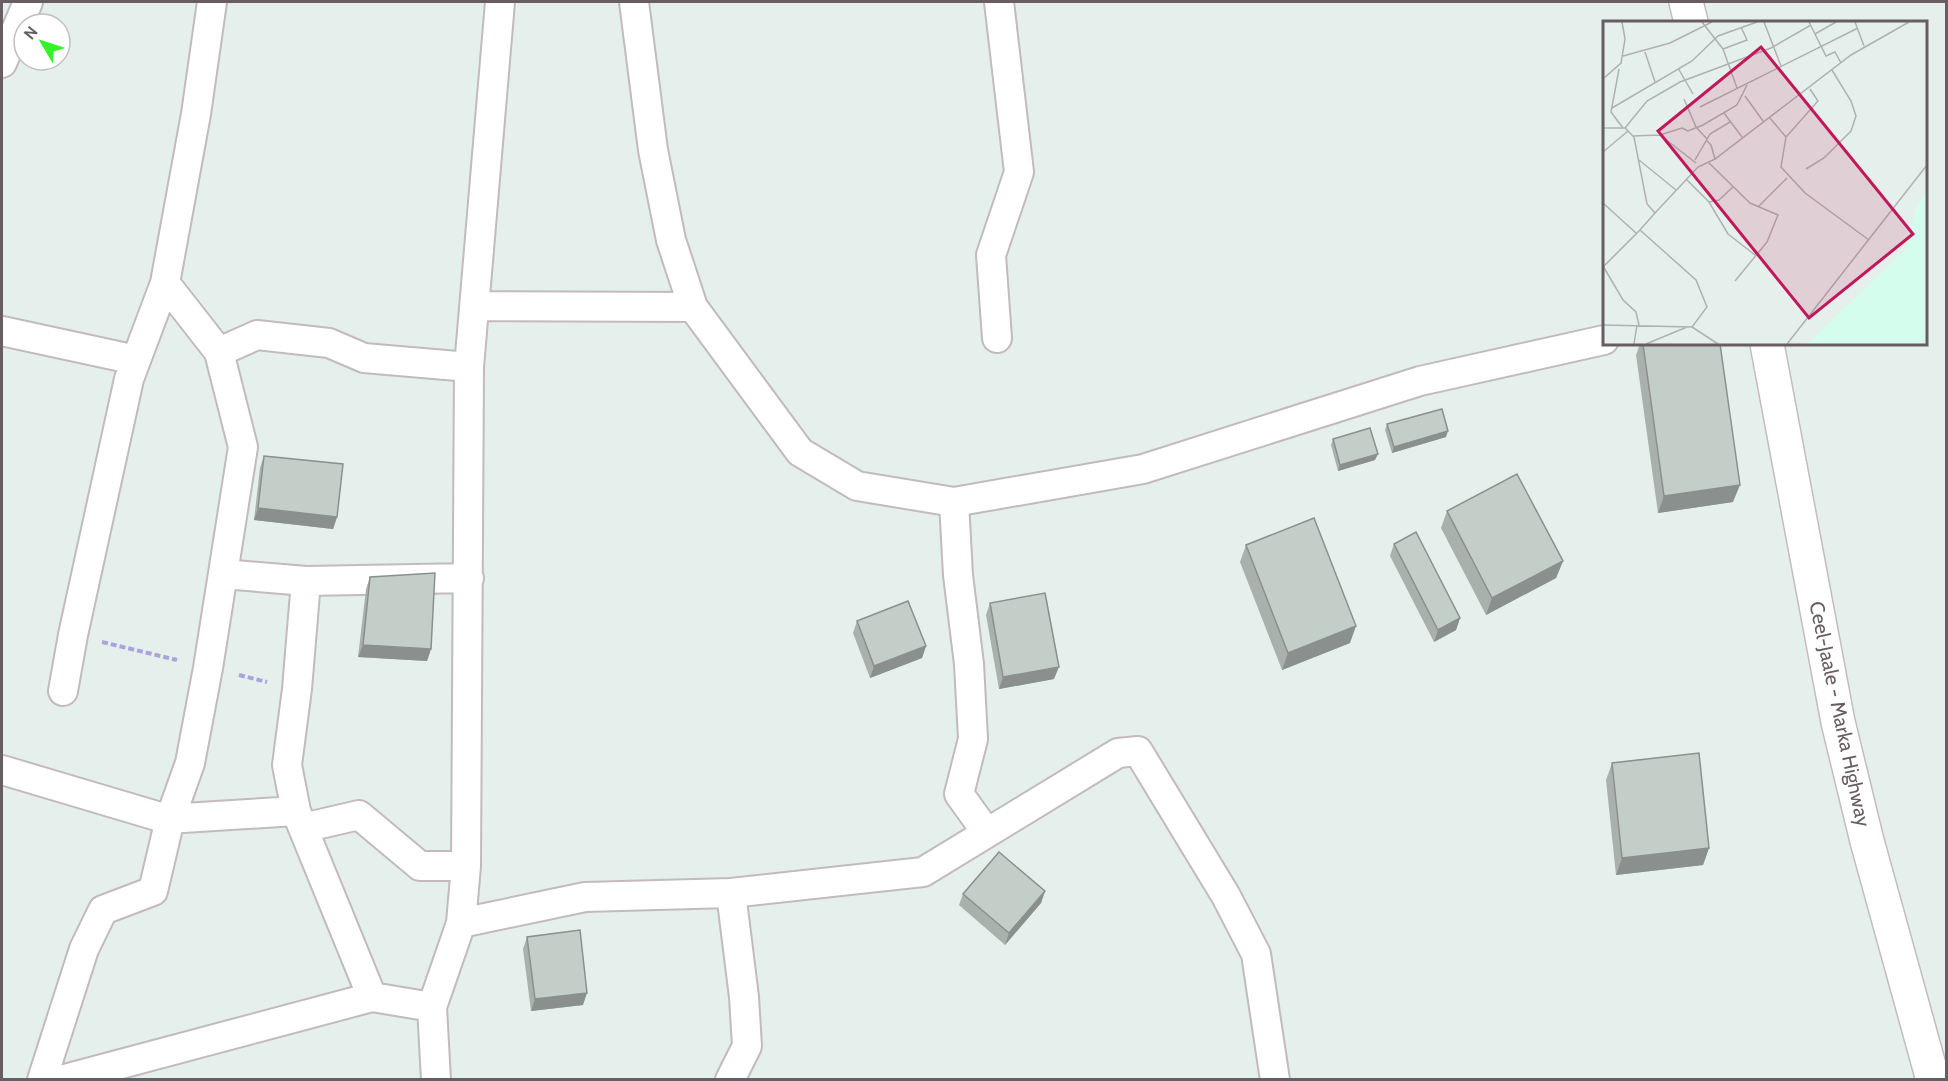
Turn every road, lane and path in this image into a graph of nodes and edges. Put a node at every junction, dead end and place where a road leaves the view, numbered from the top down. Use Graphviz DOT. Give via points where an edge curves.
graph roads {
  1 [pos="28,2"];
  2 [pos="212,2"];
  3 [pos="500,2"];
  4 [pos="634,2"];
  5 [pos="999,2"];
  6 [pos="1686,2"];
  7 [pos="1691,21"];
  8 [pos="2,63"];
  9 [pos="165,283"];
  10 [pos="476,306"];
  11 [pos="693,307"];
  12 [pos="2,331"];
  13 [pos="997,338"];
  14 [pos="1603,340"];
  15 [pos="1767,345"];
  16 [pos="219,352"];
  17 [pos="136,360"];
  18 [pos="469,367"];
  19 [pos="954,502"];
  20 [pos="223,574"];
  21 [pos="469,578"];
  22 [pos="306,581"];
  23 [pos="63,691"];
  24 [pos="2,770"];
  25 [pos="170,819"];
  26 [pos="299,820"];
  27 [pos="987,833"];
  28 [pos="466,866"];
  29 [pos="731,893"];
  30 [pos="461,923"];
  31 [pos="372,997"];
  32 [pos="432,1007"];
  33 [pos="42,1080"];
  34 [pos="61,1080"];
  35 [pos="436,1080"];
  36 [pos="730,1080"];
  37 [pos="1275,1080"];
  38 [pos="1933,1080"];
  1 -- 8 [label="street"];
  2 -- 9 [label="street"];
  3 -- 10 [label="street"];
  4 -- 11 [label="street" via="671,240"];
  5 -- 13 [label="street" via="1019,172 991,255"];
  6 -- 7 [label="street"];
  9 -- 16 [label="street"];
  9 -- 17 [label="street"];
  10 -- 11 [label="street"];
  10 -- 18 [label="street"];
  11 -- 19 [label="street" via="800,452 858,486"];
  12 -- 17 [label="street"];
  14 -- 19 [label="street" via="1420,381 1143,469"];
  15 -- 38 [label="street, Ceel-Jaale - Marka Highway" via="1838,722"];
  16 -- 18 [label="street" via="257,335 329,343 364,358"];
  16 -- 20 [label="street" via="243,447"];
  17 -- 23 [label="street"];
  18 -- 21 [label="street"];
  19 -- 27 [label="street" via="973,739 959,794"];
  20 -- 22 [label="street"];
  20 -- 25 [label="street" via="190,763"];
  21 -- 22 [label="street"];
  21 -- 28 [label="street"];
  22 -- 26 [label="street" via="287,765"];
  24 -- 25 [label="street"];
  25 -- 26 [label="street"];
  25 -- 33 [label="street" via="153,891 103,910 84,949"];
  26 -- 28 [label="street" via="359,815 420,866"];
  26 -- 31 [label="street"];
  27 -- 29 [label="street" via="923,872"];
  27 -- 37 [label="street" via="1118,753 1138,751 1226,896 1256,954"];
  28 -- 30 [label="street"];
  29 -- 30 [label="street" via="585,897"];
  29 -- 36 [label="street" via="747,1046"];
  30 -- 32 [label="street"];
  31 -- 32 [label="street"];
  31 -- 34 [label="street"];
  32 -- 35 [label="street"];
}
